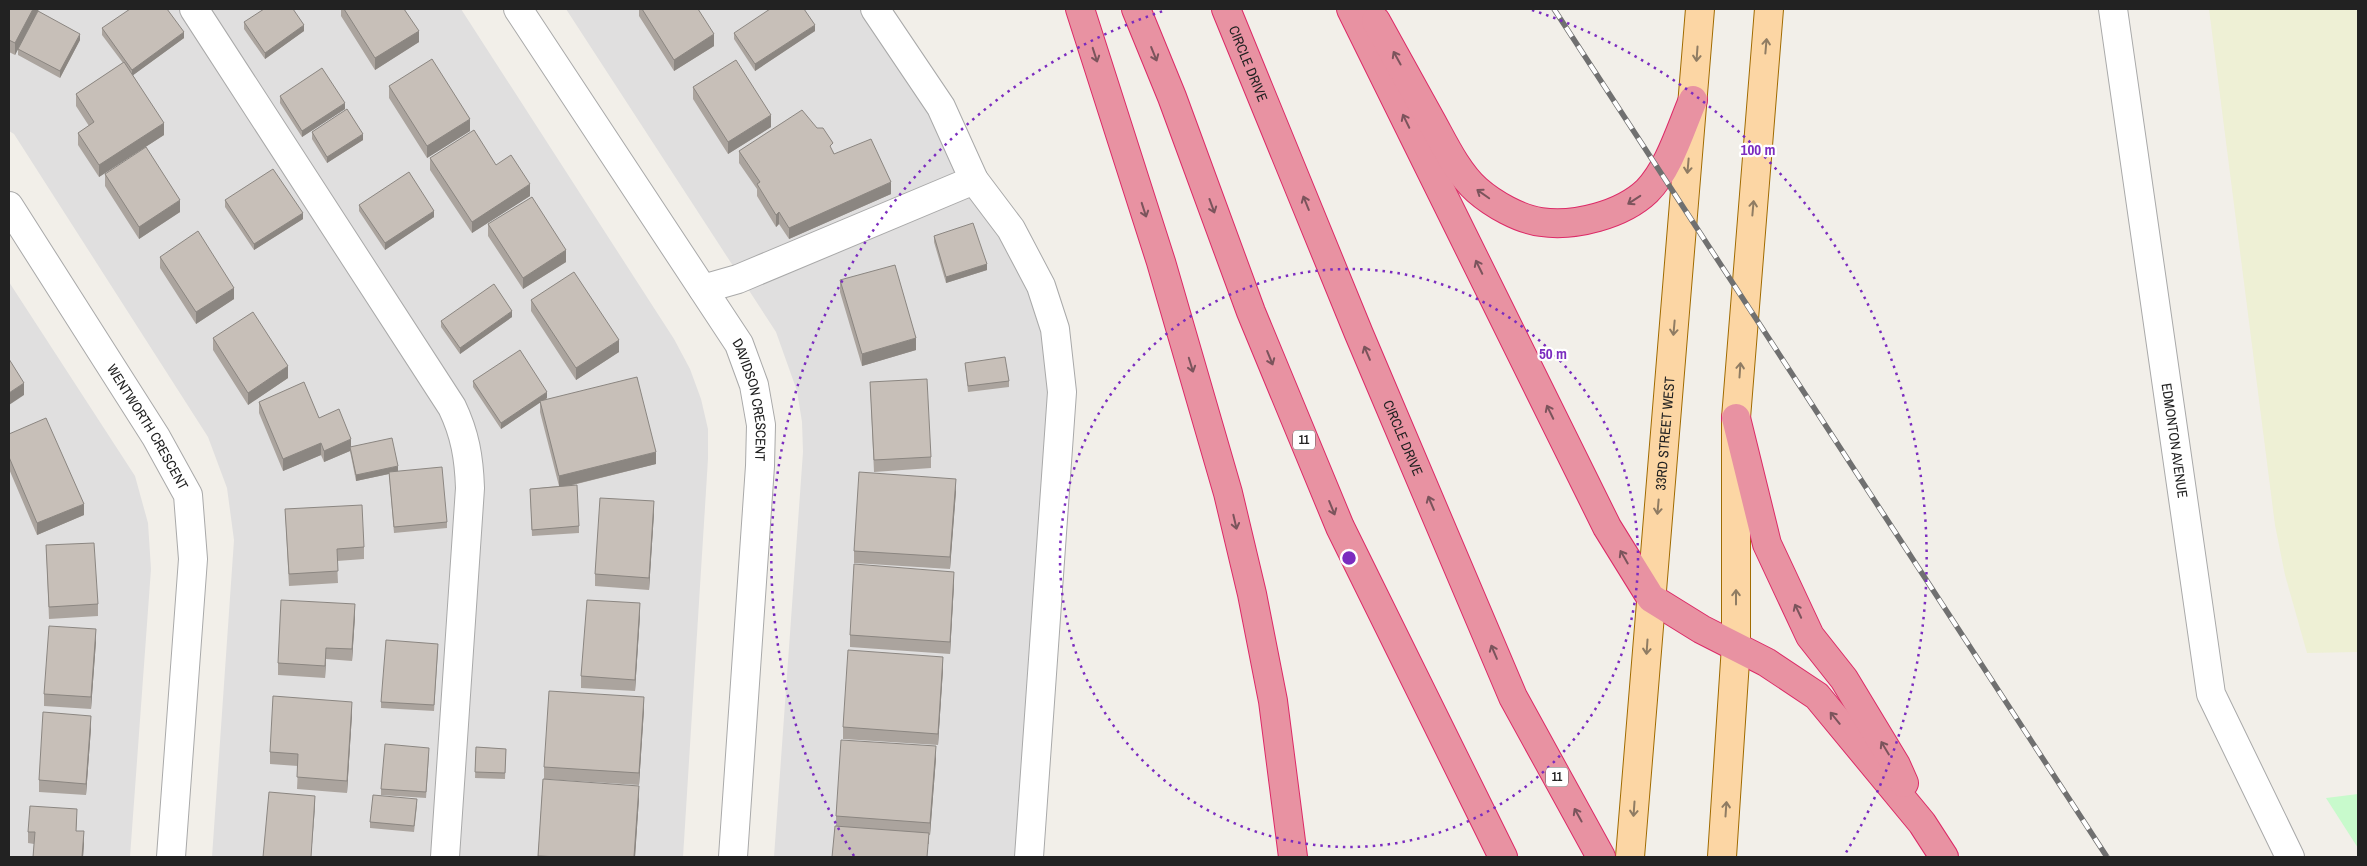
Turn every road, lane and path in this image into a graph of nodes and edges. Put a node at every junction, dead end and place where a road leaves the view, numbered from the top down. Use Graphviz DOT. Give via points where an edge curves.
graph roads {
  1 [pos="194,9"];
  2 [pos="518,9"];
  3 [pos="875,9"];
  4 [pos="1080,9"];
  5 [pos="1136,9"];
  6 [pos="1226,9"];
  7 [pos="1351,9"];
  8 [pos="1370,9"];
  9 [pos="1700,9"];
  10 [pos="1769,9"];
  11 [pos="2113,9"];
  12 [pos="1693,100"];
  13 [pos="974,180"];
  14 [pos="9,206"];
  15 [pos="703,289"];
  16 [pos="1736,418"];
  17 [pos="1651,598"];
  18 [pos="1736,646"];
  19 [pos="1922,823"];
  20 [pos="171,857"];
  21 [pos="445,857"];
  22 [pos="733,857"];
  23 [pos="1029,857"];
  24 [pos="1293,857"];
  25 [pos="1504,857"];
  26 [pos="1602,857"];
  27 [pos="1630,857"];
  28 [pos="1722,857"];
  29 [pos="1944,857"];
  30 [pos="2290,857"];
  1 -- 21 [label="street" via="452,407 463,431 469,457 470,488"];
  2 -- 15 [label="street, DAVIDSON CRESCENT"];
  3 -- 13 [label="street" via="941,107"];
  4 -- 24 [label="highway, one-way" via="1161,262 1228,493 1273,701"];
  5 -- 25 [label="highway, 11, one-way" via="1251,312 1340,527"];
  26 -- 6 [label="highway, CIRCLE DRIVE / 11, one-way" via="1513,697"];
  17 -- 7 [label="highway, one-way" via="1607,527"];
  12 -- 8 [label="highway, one-way" via="1662,173 1647,191 1628,204 1600,216 1570,222 1540,222 1504,209 1476,189 1452,158"];
  9 -- 12 [label="main road, 33RD STREET WEST, one-way"];
  16 -- 10 [label="main road, one-way"];
  11 -- 30 [label="street, EDMONTON AVENUE" via="2211,694"];
  12 -- 17 [label="main road, 33RD STREET WEST, one-way"];
  13 -- 15 [label="street" via="738,279"];
  13 -- 23 [label="street" via="1011,229 1041,286 1055,329 1062,392"];
  14 -- 20 [label="street, WENTWORTH CRESCENT" via="156,437 188,495 193,559"];
  15 -- 22 [label="street, DAVIDSON CRESCENT" via="739,344 754,384 761,425"];
  18 -- 16 [label="main road, one-way"];
  19 -- 16 [label="highway, one-way" via="1896,765 1844,679 1810,636 1767,544"];
  17 -- 18 [label="highway"];
  17 -- 27 [label="main road, 33RD STREET WEST, one-way"];
  19 -- 18 [label="highway, one-way" via="1817,696"];
  28 -- 18 [label="main road, one-way"];
  19 -- 29 [label="highway"];
}
